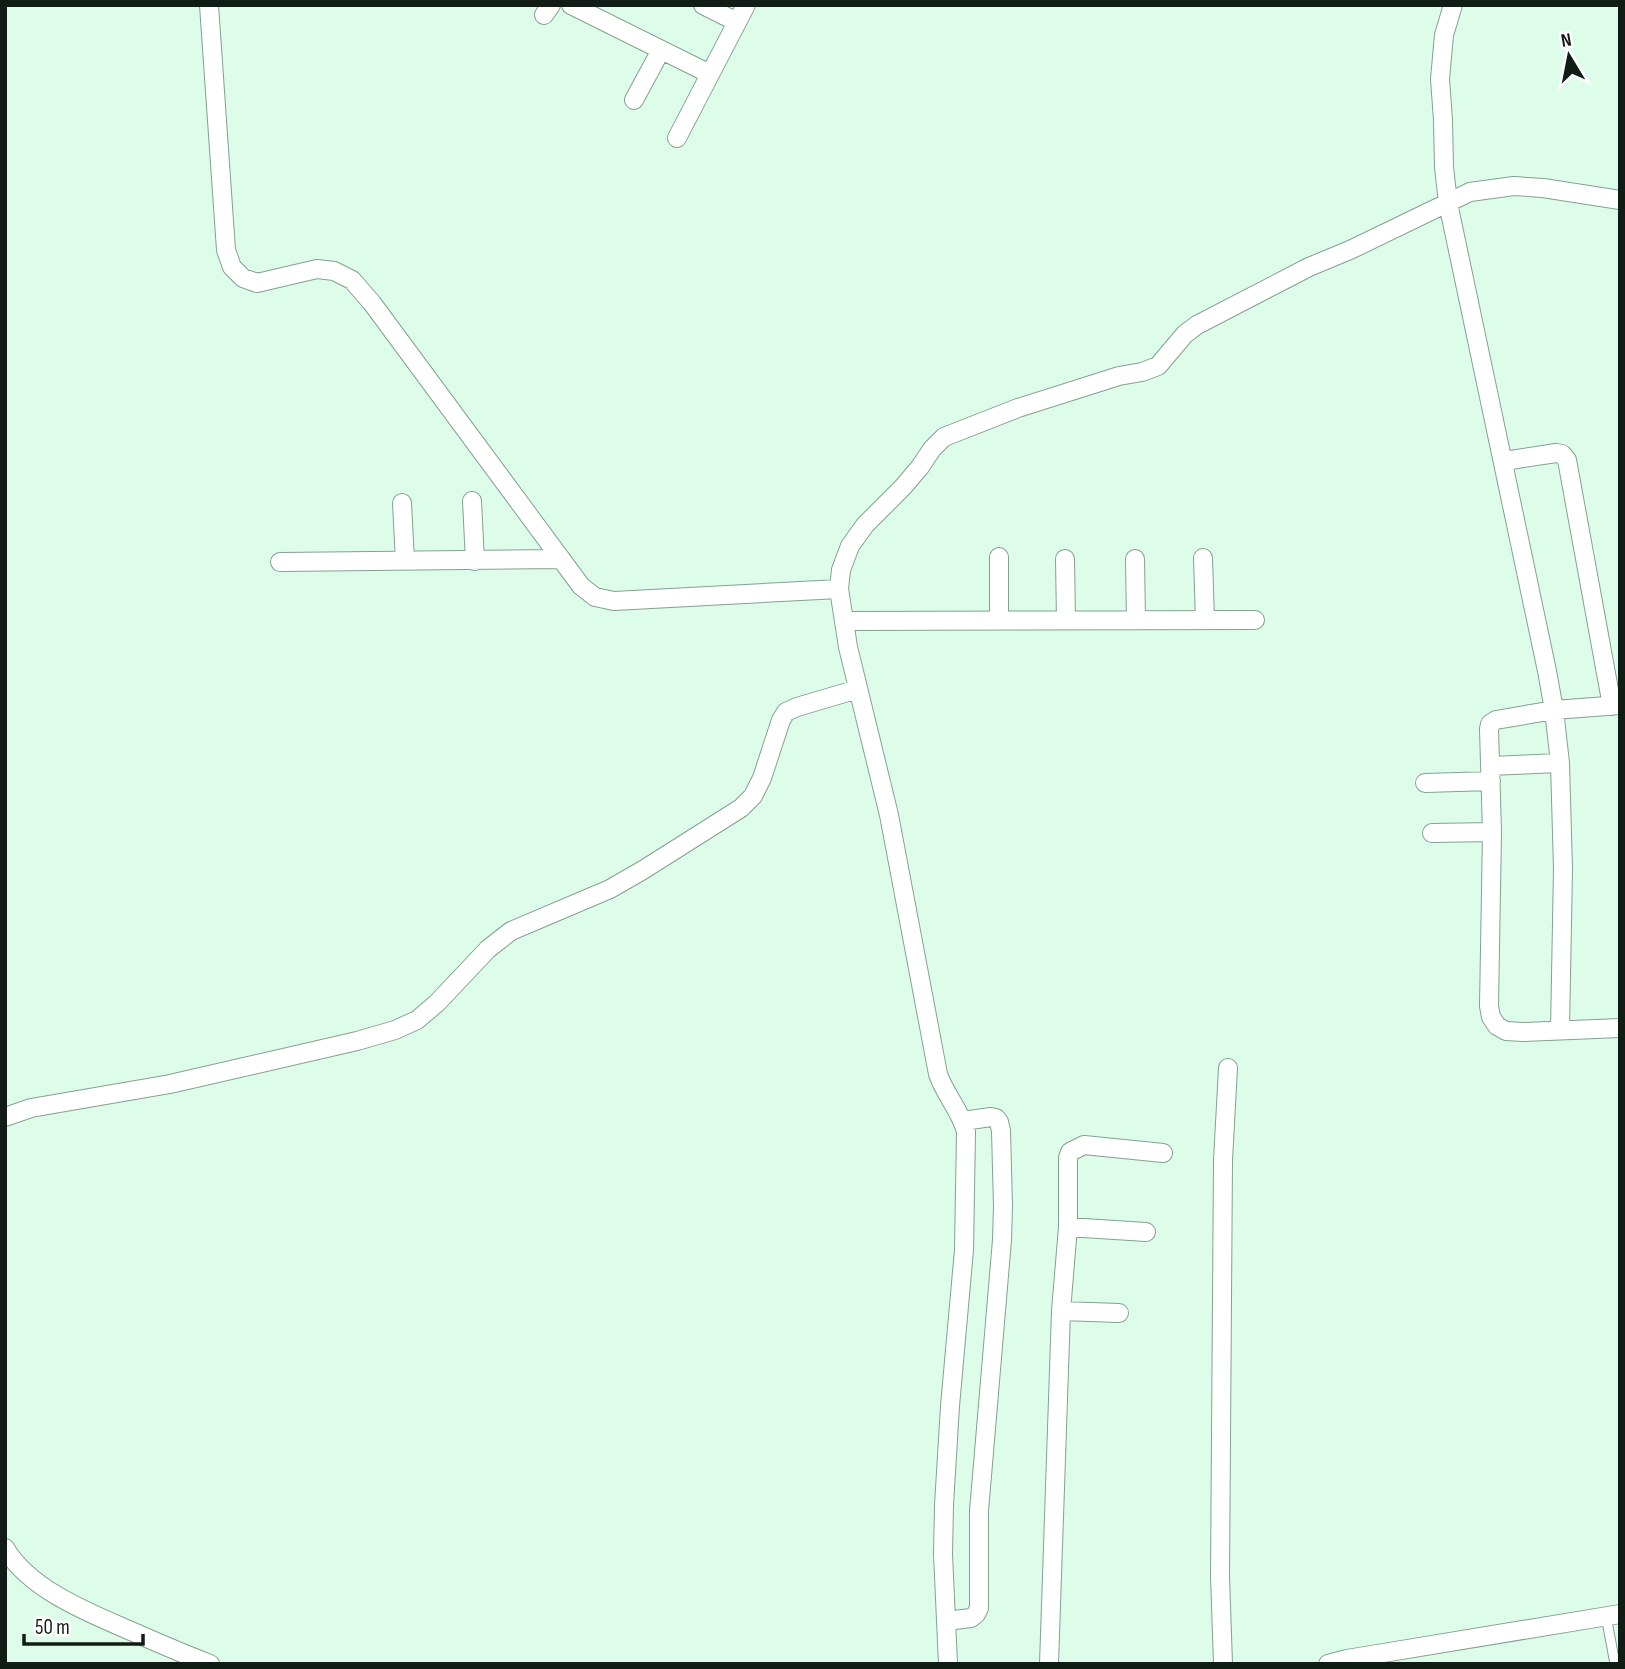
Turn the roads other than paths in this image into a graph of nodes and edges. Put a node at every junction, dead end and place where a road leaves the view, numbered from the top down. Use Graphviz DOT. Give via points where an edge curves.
graph roads {
  1 [pos="209,5"];
  2 [pos="572,5"];
  3 [pos="703,5"];
  4 [pos="746,5"];
  5 [pos="1453,5"];
  6 [pos="737,22"];
  7 [pos="661,50"];
  8 [pos="710,74"];
  9 [pos="634,100"];
  10 [pos="677,138"];
  11 [pos="1620,200"];
  12 [pos="1448,203"];
  13 [pos="1504,461"];
  14 [pos="472,501"];
  15 [pos="402,503"];
  16 [pos="999,557"];
  17 [pos="1203,558"];
  18 [pos="560,559"];
  19 [pos="1065,559"];
  20 [pos="1135,559"];
  21 [pos="405,561"];
  22 [pos="475,561"];
  23 [pos="280,562"];
  24 [pos="839,589"];
  25 [pos="999,620"];
  26 [pos="1066,620"];
  27 [pos="1136,620"];
  28 [pos="1205,620"];
  29 [pos="1255,620"];
  30 [pos="844,621"];
  31 [pos="858,690"];
  32 [pos="1616,706"];
  33 [pos="1554,710"];
  34 [pos="1560,763"];
  35 [pos="1491,773"];
  36 [pos="1424,783"];
  37 [pos="1492,832"];
  38 [pos="1432,833"];
  39 [pos="1620,1028"];
  40 [pos="1560,1030"];
  41 [pos="1228,1068"];
  42 [pos="5,1117"];
  43 [pos="963,1121"];
  44 [pos="1163,1153"];
  45 [pos="1068,1227"];
  46 [pos="1146,1232"];
  47 [pos="1060,1311"];
  48 [pos="1119,1313"];
  49 [pos="5,1548"];
  50 [pos="1613,1615"];
  51 [pos="946,1621"];
  52 [pos="208,1663"];
  53 [pos="948,1664"];
  54 [pos="1049,1664"];
  55 [pos="1223,1664"];
  56 [pos="1328,1664"];
  57 [pos="1615,1664"];
  1 -- 18 [label="street" via="226,250 232,267 257,283 317,269 352,280"];
  2 -- 7 [label="street"];
  3 -- 6 [label="street"];
  4 -- 6 [label="street"];
  5 -- 12 [label="street" via="1444,35 1440,79"];
  6 -- 8 [label="street"];
  7 -- 8 [label="street"];
  7 -- 9 [label="street"];
  8 -- 10 [label="street"];
  11 -- 12 [label="street" via="1514,186 1470,192"];
  12 -- 13 [label="street"];
  12 -- 24 [label="street" via="1197,325 1158,366 1018,408 944,437 850,546"];
  13 -- 32 [label="street" via="1556,453 1567,460"];
  13 -- 33 [label="street"];
  14 -- 22 [label="street"];
  15 -- 21 [label="street"];
  16 -- 25 [label="street"];
  17 -- 28 [label="street"];
  18 -- 22 [label="street"];
  18 -- 24 [label="street" via="580,586 595,597 614,601"];
  19 -- 26 [label="street"];
  20 -- 27 [label="street"];
  21 -- 22 [label="street"];
  21 -- 23 [label="street"];
  24 -- 30 [label="street"];
  25 -- 26 [label="street"];
  25 -- 30 [label="street"];
  26 -- 27 [label="street"];
  27 -- 28 [label="street"];
  28 -- 29 [label="street"];
  30 -- 31 [label="street"];
  31 -- 42 [label="street" via="786,712 762,778 741,808 610,889 511,931 417,1020 357,1041"];
  31 -- 43 [label="street" via="889,815 938,1074"];
  32 -- 33 [label="street"];
  33 -- 34 [label="street"];
  33 -- 35 [label="street" via="1490,724"];
  34 -- 35 [label="street"];
  34 -- 40 [label="street"];
  35 -- 36 [label="street"];
  35 -- 37 [label="street"];
  37 -- 38 [label="street"];
  37 -- 40 [label="street" via="1491,1017 1506,1031"];
  39 -- 40 [label="street"];
  41 -- 55 [label="street" via="1223,1188"];
  43 -- 51 [label="street" via="967,1142 964,1250 944,1505"];
  43 -- 51 [label="street" via="991,1117 999,1122 1003,1206 979,1511 979,1608 971,1618"];
  44 -- 45 [label="street" via="1084,1145 1070,1152"];
  45 -- 46 [label="street"];
  45 -- 47 [label="street"];
  47 -- 48 [label="street"];
  47 -- 54 [label="street"];
  49 -- 52 [label="street" via="31,1578 66,1601"];
  50 -- 56 [label="street"];
  50 -- 57 [label="lane"];
  51 -- 53 [label="street"];
}
